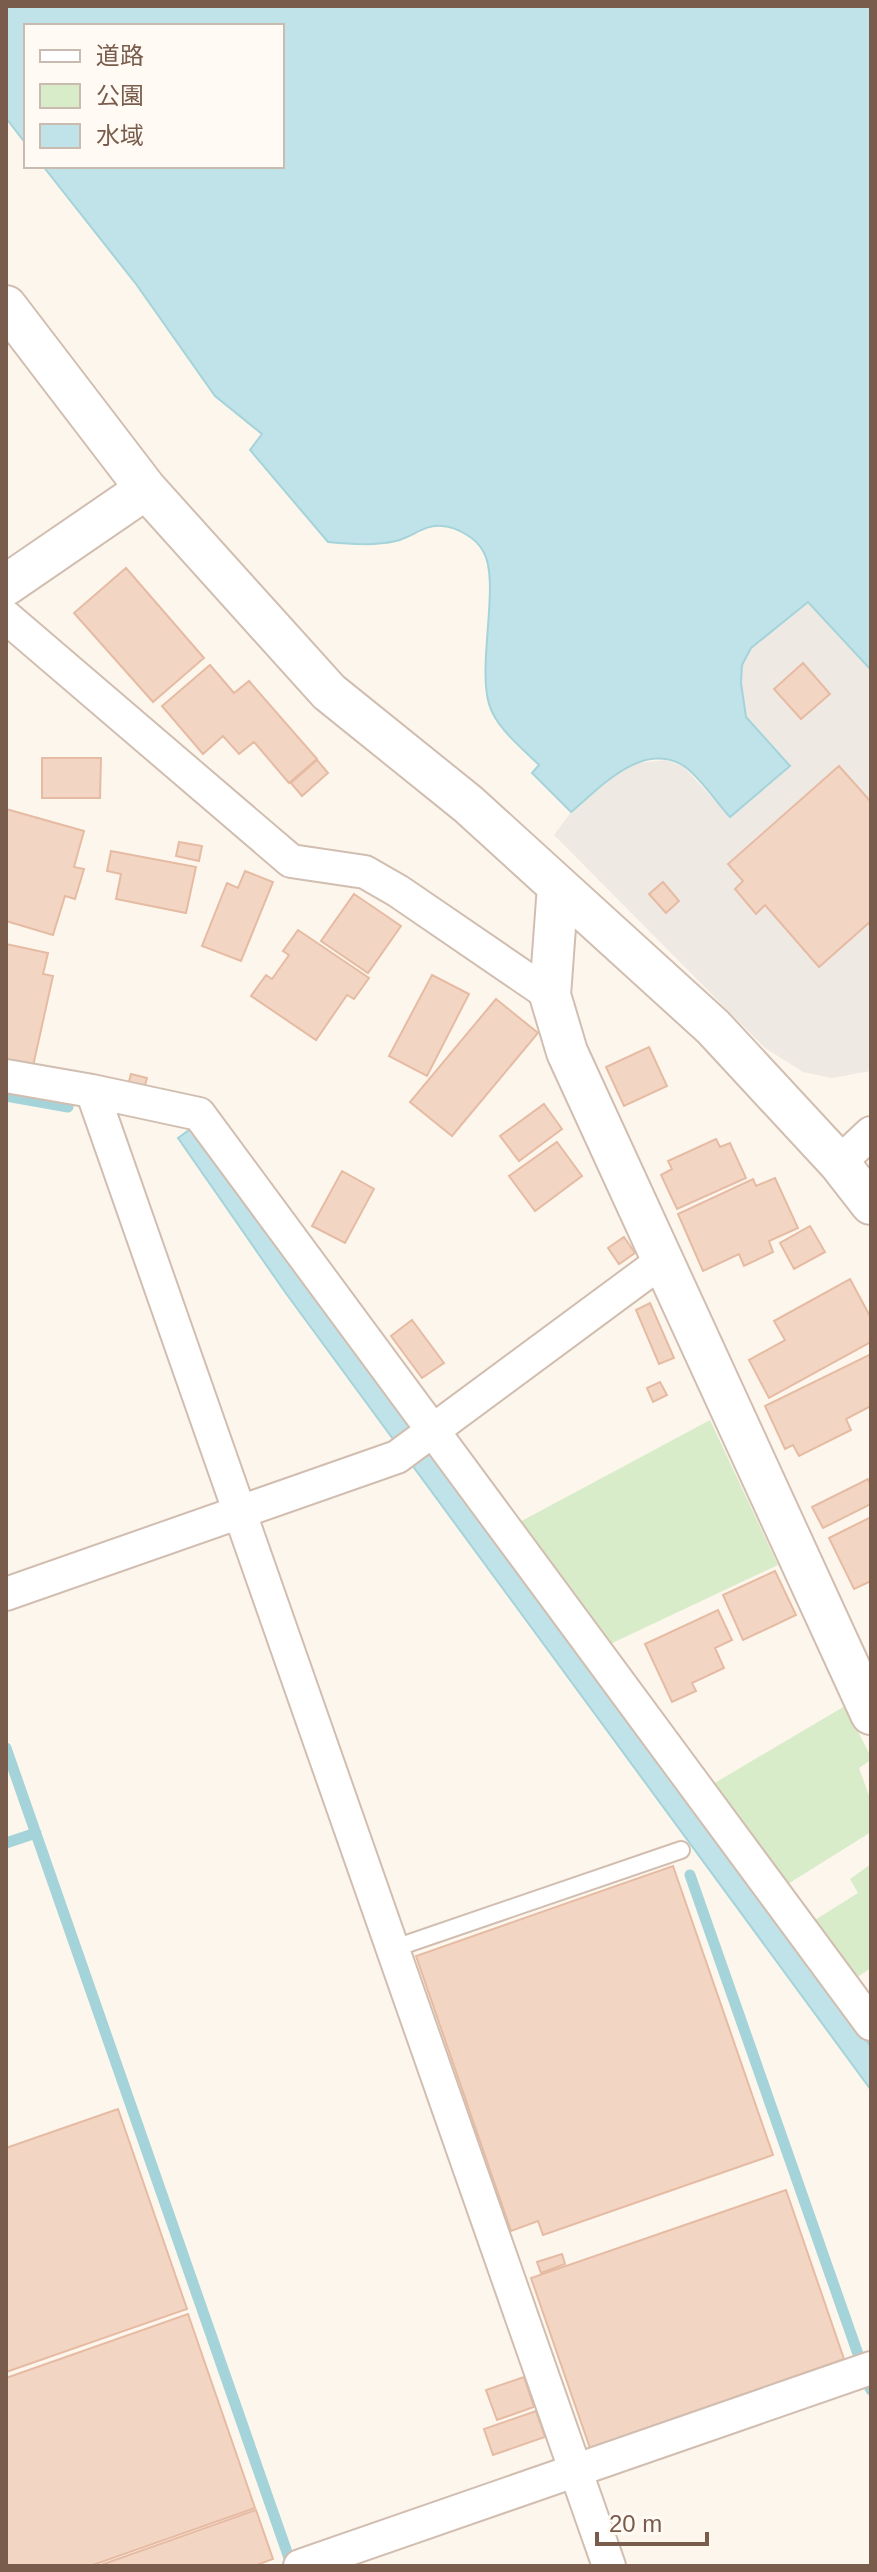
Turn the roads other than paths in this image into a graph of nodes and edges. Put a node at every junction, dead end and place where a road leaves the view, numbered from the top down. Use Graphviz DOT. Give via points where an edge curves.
graph roads {
  1 [pos="6,306"];
  2 [pos="146,489"];
  3 [pos="6,585"];
  4 [pos="6,617"];
  5 [pos="558,886"];
  6 [pos="550,995"];
  7 [pos="6,1076"];
  8 [pos="92,1091"];
  9 [pos="871,1133"];
  10 [pos="839,1163"];
  11 [pos="871,1204"];
  12 [pos="662,1261"];
  13 [pos="430,1433"];
  14 [pos="240,1512"];
  15 [pos="6,1594"];
  16 [pos="871,1714"];
  17 [pos="681,1850"];
  18 [pos="392,1949"];
  19 [pos="871,2024"];
  20 [pos="871,2368"];
  21 [pos="575,2471"];
  22 [pos="300,2566"];
  23 [pos="609,2566"];
  1 -- 2 [label="street"];
  2 -- 3 [label="street"];
  2 -- 5 [label="street" via="329,692 468,804"];
  4 -- 6 [label="street" via="291,861 365,872"];
  5 -- 6 [label="street"];
  5 -- 10 [label="street" via="713,1027"];
  6 -- 12 [label="street" via="567,1052"];
  7 -- 8 [label="street"];
  8 -- 13 [label="street" via="199,1114"];
  8 -- 14 [label="street"];
  9 -- 10 [label="street"];
  10 -- 11 [label="street"];
  12 -- 13 [label="street"];
  12 -- 16 [label="street"];
  13 -- 14 [label="street" via="397,1457"];
  13 -- 19 [label="street"];
  14 -- 15 [label="street"];
  14 -- 18 [label="street"];
  17 -- 18 [label="lane"];
  18 -- 21 [label="street"];
  20 -- 21 [label="street"];
  21 -- 22 [label="street"];
  21 -- 23 [label="street"];
}
